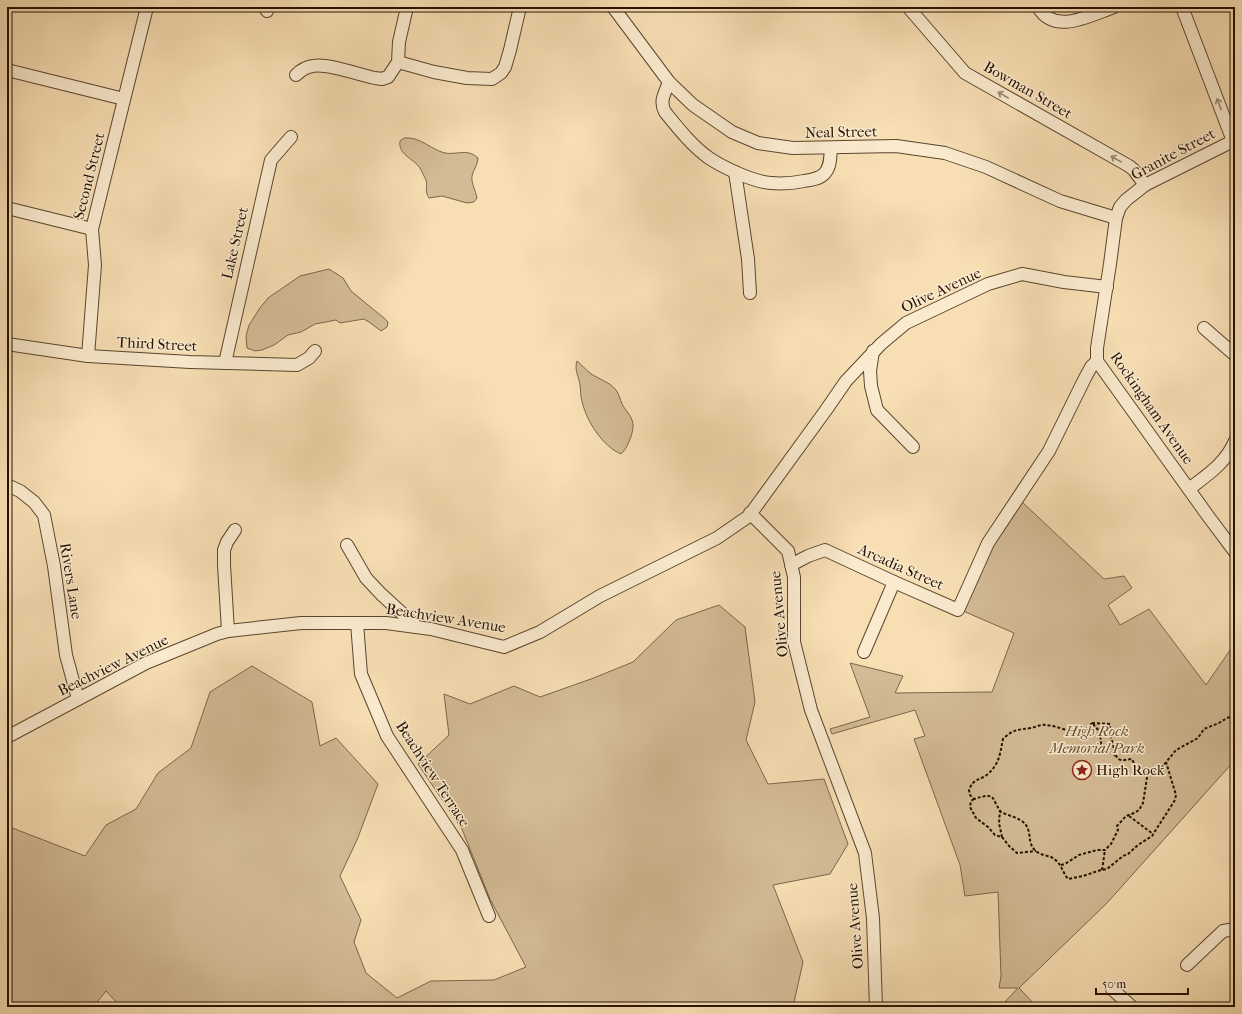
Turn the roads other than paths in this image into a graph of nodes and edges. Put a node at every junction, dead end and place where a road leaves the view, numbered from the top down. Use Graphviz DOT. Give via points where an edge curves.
graph roads {
  1 [pos="147,7"];
  2 [pos="407,7"];
  3 [pos="520,7"];
  4 [pos="613,7"];
  5 [pos="908,7"];
  6 [pos="1038,7"];
  7 [pos="1114,7"];
  8 [pos="1182,7"];
  9 [pos="398,62"];
  10 [pos="7,70"];
  11 [pos="296,74"];
  12 [pos="669,82"];
  13 [pos="124,99"];
  14 [pos="291,137"];
  15 [pos="1234,140"];
  16 [pos="831,148"];
  17 [pos="735,172"];
  18 [pos="1145,184"];
  19 [pos="7,208"];
  20 [pos="1116,218"];
  21 [pos="92,229"];
  22 [pos="1107,287"];
  23 [pos="750,293"];
  24 [pos="1204,328"];
  25 [pos="7,344"];
  26 [pos="315,351"];
  27 [pos="874,351"];
  28 [pos="1235,355"];
  29 [pos="88,356"];
  30 [pos="1097,361"];
  31 [pos="225,363"];
  32 [pos="1235,441"];
  33 [pos="913,446"];
  34 [pos="7,485"];
  35 [pos="1189,489"];
  36 [pos="750,513"];
  37 [pos="235,530"];
  38 [pos="347,545"];
  39 [pos="1235,552"];
  40 [pos="791,565"];
  41 [pos="894,582"];
  42 [pos="356,623"];
  43 [pos="417,627"];
  44 [pos="228,631"];
  45 [pos="864,652"];
  46 [pos="78,699"];
  47 [pos="7,737"];
  48 [pos="489,916"];
  49 [pos="1235,929"];
  50 [pos="1187,965"];
  51 [pos="1112,989"];
  52 [pos="876,1007"];
  53 [pos="1132,1007"];
  1 -- 13 [label="street, Second Street"];
  2 -- 9 [label="street" via="399,42"];
  3 -- 9 [label="street" via="505,67 492,79 467,78"];
  4 -- 12 [label="street, Neal Street"];
  18 -- 5 [label="street, Bowman Street, one-way" via="1129,166 965,73"];
  6 -- 7 [label="street" via="1047,18 1060,23 1078,20"];
  15 -- 8 [label="street, one-way"];
  9 -- 11 [label="street" via="388,76 382,79 331,67 313,66"];
  10 -- 13 [label="street"];
  12 -- 16 [label="street, Neal Street" via="693,105 732,132 758,143 793,148"];
  12 -- 17 [label="street" via="662,100 665,112 695,146 708,157"];
  13 -- 21 [label="street, Second Street"];
  14 -- 31 [label="street, Lake Street" via="271,160"];
  15 -- 18 [label="street, Granite Street"];
  16 -- 17 [label="street" via="829,166 824,175 815,179 770,183"];
  16 -- 20 [label="street, Neal Street" via="896,146 945,153 986,167 1060,201"];
  17 -- 23 [label="street" via="748,259"];
  18 -- 20 [label="street, Granite Street" via="1120,207"];
  19 -- 21 [label="street"];
  20 -- 22 [label="street, Rockingham Avenue"];
  21 -- 29 [label="street, Second Street" via="95,265"];
  22 -- 27 [label="street, Olive Avenue" via="1022,274 988,284 906,323"];
  22 -- 30 [label="street, Rockingham Avenue"];
  24 -- 28 [label="street"];
  25 -- 29 [label="street, Third Street"];
  26 -- 31 [label="street, Third Street" via="297,365"];
  27 -- 33 [label="street" via="870,371 877,410"];
  27 -- 36 [label="street, Olive Avenue" via="846,381"];
  29 -- 31 [label="street, Third Street"];
  30 -- 35 [label="street, Rockingham Avenue"];
  30 -- 41 [label="street, Arcadia Street" via="1085,378 1050,451 988,543 958,610"];
  32 -- 35 [label="street" via="1225,459"];
  34 -- 46 [label="street, Rivers Lane" via="34,502 44,515 54,566 66,656"];
  35 -- 39 [label="street, Rockingham Avenue"];
  36 -- 40 [label="street, Olive Avenue" via="788,551"];
  36 -- 43 [label="street, Beachview Avenue" via="717,538 600,596 540,632 504,647"];
  37 -- 44 [label="street" via="224,550"];
  38 -- 43 [label="street" via="366,578"];
  40 -- 41 [label="street, Arcadia Street" via="825,550"];
  40 -- 52 [label="street, Olive Avenue" via="794,577 794,642 811,710 865,853 872,918"];
  41 -- 45 [label="street"];
  42 -- 43 [label="street, Beachview Avenue"];
  42 -- 44 [label="street, Beachview Avenue" via="301,623"];
  42 -- 48 [label="street, Beachview Terrace" via="361,674 387,736 462,850"];
  44 -- 46 [label="street, Beachview Avenue" via="146,663"];
  46 -- 47 [label="street, Beachview Avenue"];
  49 -- 50 [label="street" via="1223,931"];
  51 -- 53 [label="street"];
}
